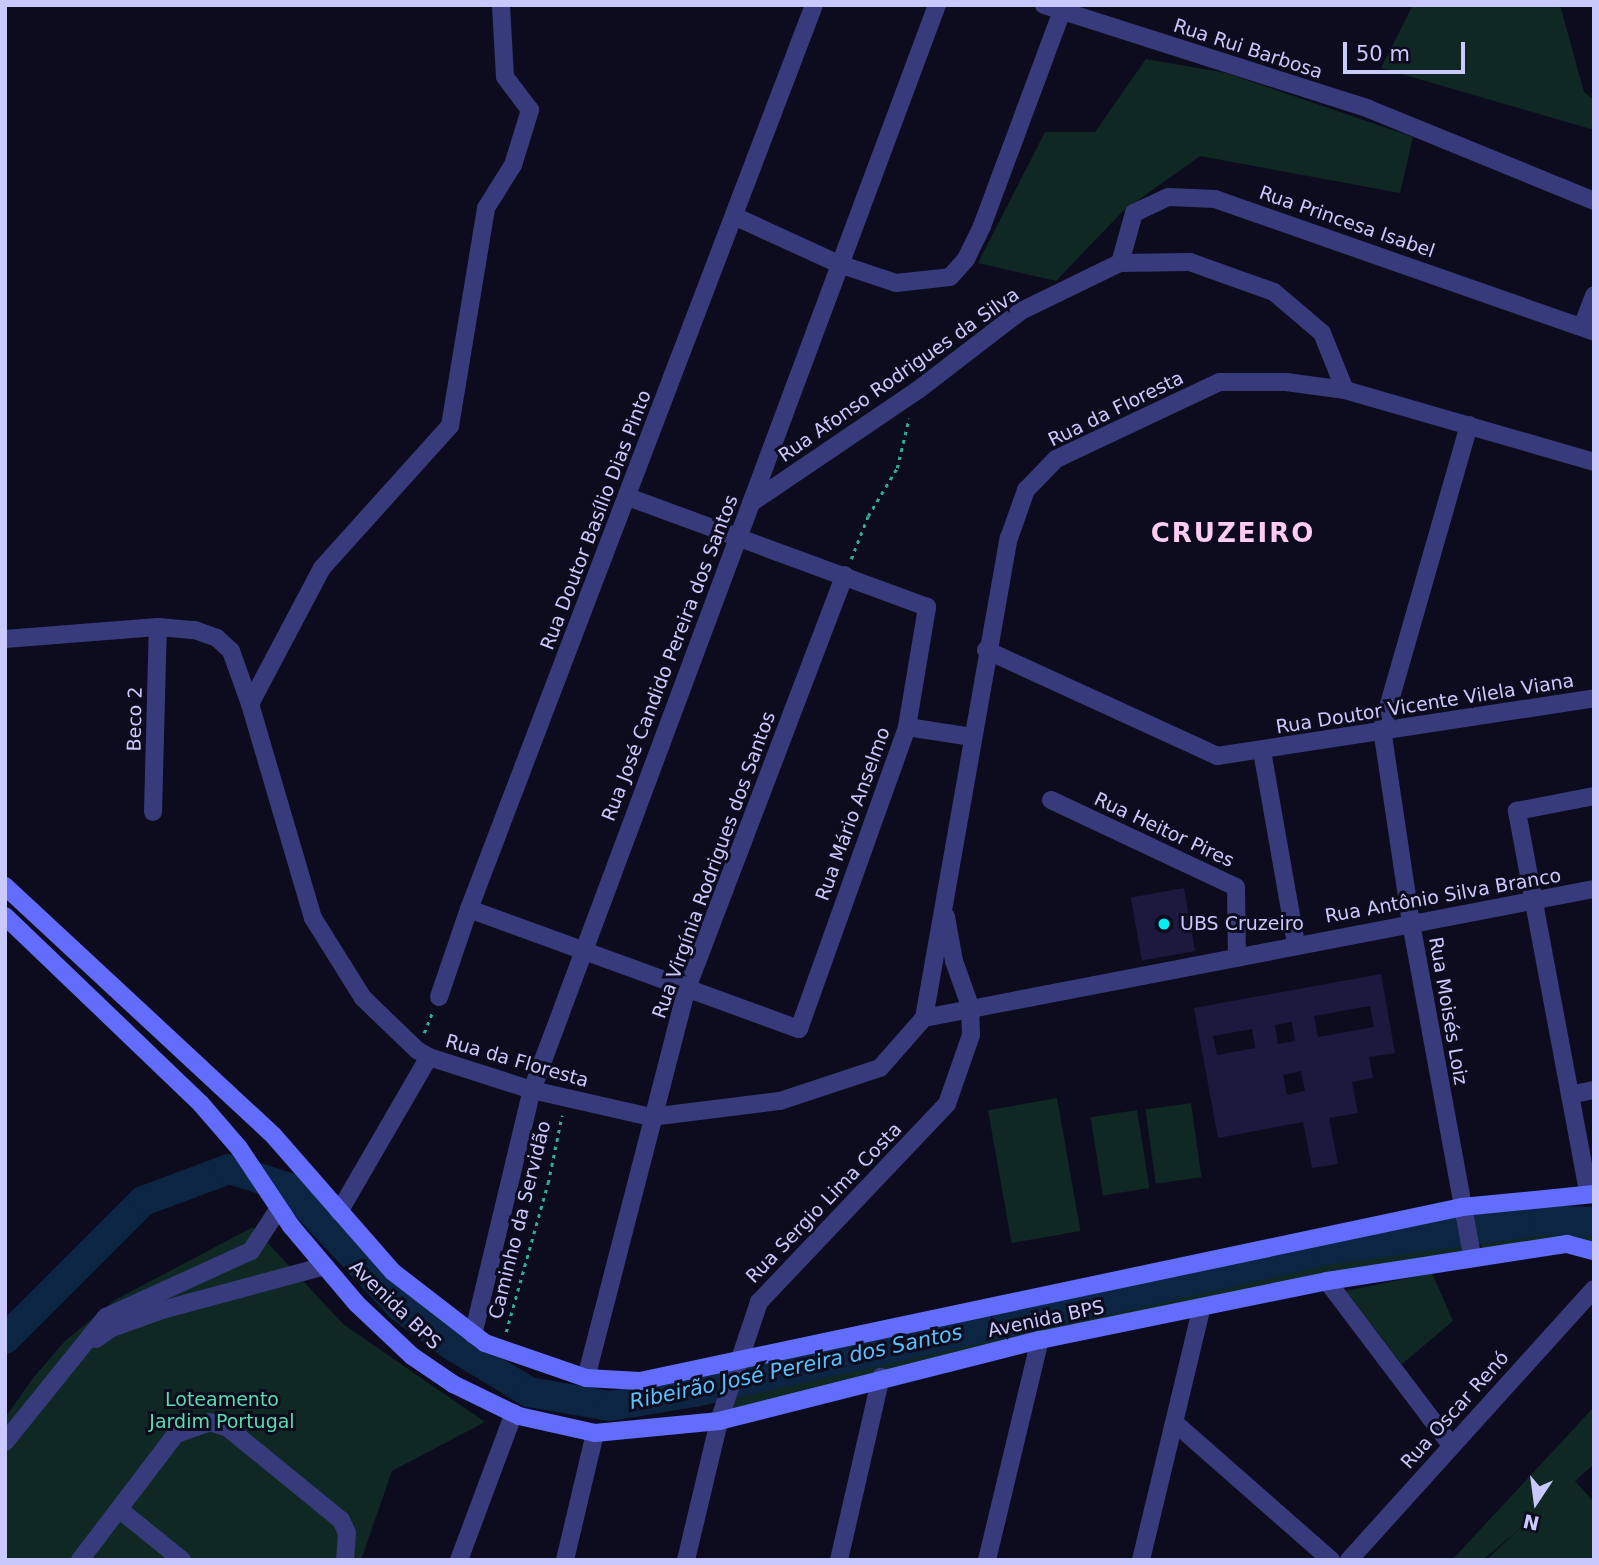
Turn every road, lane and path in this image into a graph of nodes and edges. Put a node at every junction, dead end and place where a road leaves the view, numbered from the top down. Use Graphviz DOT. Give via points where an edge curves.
graph roads {
  1 [pos="501,5"];
  2 [pos="814,5"];
  3 [pos="937,5"];
  4 [pos="1056,7"];
  5 [pos="1594,201"];
  6 [pos="734,216"];
  7 [pos="1120,263"];
  8 [pos="839,264"];
  9 [pos="1594,295"];
  10 [pos="1588,330"];
  11 [pos="918,390"];
  12 [pos="1345,390"];
  13 [pos="1469,425"];
  14 [pos="1594,462"];
  15 [pos="628,497"];
  16 [pos="751,503"];
  17 [pos="738,538"];
  18 [pos="845,575"];
  19 [pos="158,628"];
  20 [pos="5,639"];
  21 [pos="986,650"];
  22 [pos="1594,698"];
  23 [pos="250,704"];
  24 [pos="907,727"];
  25 [pos="1382,729"];
  26 [pos="972,737"];
  27 [pos="1262,751"];
  28 [pos="1594,796"];
  29 [pos="1051,800"];
  30 [pos="153,811"];
  31 [pos="5,886"];
  32 [pos="1594,889"];
  33 [pos="1533,901"];
  34 [pos="944,904"];
  35 [pos="469,909"];
  36 [pos="5,916"];
  37 [pos="1411,923"];
  38 [pos="1296,944"];
  39 [pos="582,950"];
  40 [pos="1237,955"];
  41 [pos="687,988"];
  42 [pos="439,997"];
  43 [pos="970,1006"];
  44 [pos="924,1018"];
  45 [pos="423,1054"];
  46 [pos="532,1090"];
  47 [pos="1594,1090"];
  48 [pos="1570,1094"];
  49 [pos="565,1098"];
  50 [pos="651,1117"];
  51 [pos="1591,1192"];
  52 [pos="274,1202"];
  53 [pos="1463,1211"];
  54 [pos="339,1212"];
  55 [pos="251,1251"];
  56 [pos="1594,1251"];
  57 [pos="1472,1257"];
  58 [pos="325,1266"];
  59 [pos="269,1281"];
  60 [pos="1327,1281"];
  61 [pos="1594,1289"];
  62 [pos="1201,1310"];
  63 [pos="473,1335"];
  64 [pos="1040,1340"];
  65 [pos="501,1348"];
  66 [pos="76,1354"];
  67 [pos="740,1360"];
  68 [pos="881,1377"];
  69 [pos="586,1378"];
  70 [pos="720,1417"];
  71 [pos="510,1422"];
  72 [pos="1175,1423"];
  73 [pos="595,1433"];
  74 [pos="5,1442"];
  75 [pos="1451,1446"];
  76 [pos="120,1510"];
  77 [pos="80,1560"];
  78 [pos="182,1560"];
  79 [pos="345,1560"];
  80 [pos="459,1560"];
  81 [pos="565,1560"];
  82 [pos="686,1560"];
  83 [pos="839,1560"];
  84 [pos="987,1560"];
  85 [pos="1141,1560"];
  86 [pos="1331,1560"];
  87 [pos="1349,1560"];
  1 -- 23 [label="street" via="505,77 530,110 513,165 486,208 450,426 323,568"];
  2 -- 6 [label="street, Rua Doutor Basílio Dias Pinto"];
  3 -- 8 [label="street, Rua José Candido Pereira dos Santos"];
  4 -- 5 [label="street, Rua Rui Barbosa" via="1369,109"];
  4 -- 8 [label="street" via="966,259 950,277 923,283 896,283"];
  6 -- 8 [label="street"];
  6 -- 15 [label="street, Rua Doutor Basílio Dias Pinto"];
  7 -- 10 [label="street, Rua Princesa Isabel" via="1134,213 1169,197 1215,199"];
  7 -- 11 [label="street, Rua Afonso Rodrigues da Silva" via="1021,311"];
  7 -- 12 [label="street, Rua Afonso Rodrigues da Silva" via="1190,262 1274,292 1322,332"];
  8 -- 16 [label="street, Rua José Candido Pereira dos Santos"];
  9 -- 10 [label="street"];
  11 -- 16 [label="street, Rua Afonso Rodrigues da Silva"];
  11 -- 18 [label="path" via="897,468 868,516"];
  12 -- 13 [label="street, Rua da Floresta"];
  12 -- 21 [label="street, Rua da Floresta" via="1286,382 1220,382 1056,459 1026,490 1009,538"];
  13 -- 14 [label="street, Rua da Floresta"];
  13 -- 25 [label="street"];
  15 -- 17 [label="street"];
  15 -- 35 [label="street, Rua Doutor Basílio Dias Pinto"];
  16 -- 17 [label="street, Rua José Candido Pereira dos Santos"];
  17 -- 18 [label="street"];
  17 -- 39 [label="street, Rua José Candido Pereira dos Santos"];
  18 -- 24 [label="street, Rua Mário Anselmo" via="927,607"];
  18 -- 41 [label="street, Rua Virgínia Rodrigues dos Santos"];
  19 -- 20 [label="street, Rua da Floresta"];
  19 -- 23 [label="street, Rua da Floresta" via="195,630 217,638 231,651"];
  19 -- 30 [label="street, Beco 2"];
  21 -- 26 [label="street, Rua da Floresta"];
  21 -- 27 [label="street, Rua Doutor Vicente Vilela Viana" via="1217,756"];
  22 -- 25 [label="street, Rua Doutor Vicente Vilela Viana"];
  23 -- 45 [label="street, Rua da Floresta" via="313,918 363,998"];
  24 -- 26 [label="street"];
  24 -- 41 [label="street, Rua Mário Anselmo" via="799,1030"];
  25 -- 27 [label="street, Rua Doutor Vicente Vilela Viana"];
  25 -- 37 [label="street, Rua Moisés Loiz"];
  26 -- 34 [label="street, Rua da Floresta"];
  27 -- 38 [label="street"];
  28 -- 33 [label="street" via="1517,811"];
  29 -- 40 [label="street, Rua Heitor Pires" via="1236,887"];
  31 -- 54 [label="main road, Avenida BPS" via="264,1125"];
  32 -- 33 [label="street, Rua Antônio Silva Branco"];
  33 -- 37 [label="street, Rua Antônio Silva Branco"];
  33 -- 48 [label="street"];
  34 -- 43 [label="street" via="954,961"];
  34 -- 44 [label="street, Rua da Floresta"];
  35 -- 39 [label="street"];
  35 -- 42 [label="street, Rua Doutor Basílio Dias Pinto"];
  36 -- 52 [label="main road, Avenida BPS" via="138,1041 239,1148"];
  37 -- 38 [label="street, Rua Antônio Silva Branco"];
  37 -- 53 [label="street, Rua Moisés Loiz"];
  38 -- 40 [label="street, Rua Antônio Silva Branco"];
  39 -- 41 [label="street"];
  39 -- 46 [label="street, Rua José Candido Pereira dos Santos"];
  40 -- 43 [label="street, Rua Antônio Silva Branco"];
  41 -- 50 [label="street, Rua Virgínia Rodrigues dos Santos"];
  42 -- 45 [label="path"];
  43 -- 44 [label="street"];
  43 -- 67 [label="street, Rua Sergio Lima Costa" via="971,1035 947,1104 759,1302"];
  44 -- 50 [label="street, Rua da Floresta" via="880,1068 780,1101"];
  45 -- 46 [label="street, Rua da Floresta"];
  45 -- 54 [label="street"];
  46 -- 49 [label="street, Rua da Floresta"];
  46 -- 63 [label="street, Rua José Candido Pereira dos Santos"];
  47 -- 48 [label="street"];
  48 -- 51 [label="street"];
  49 -- 50 [label="street, Rua da Floresta"];
  49 -- 65 [label="path, Caminho da Servidão" via="548,1183"];
  50 -- 69 [label="street, Rua Virgínia Rodrigues dos Santos"];
  51 -- 53 [label="main road, Avenida BPS"];
  52 -- 55 [label="street"];
  52 -- 58 [label="main road, Avenida BPS"];
  53 -- 57 [label="street, Rua Moisés Loiz"];
  53 -- 67 [label="main road, Avenida BPS"];
  54 -- 63 [label="main road, Avenida BPS" via="394,1272"];
  55 -- 59 [label="street" via="254,1268"];
  55 -- 66 [label="street" via="106,1317"];
  56 -- 57 [label="main road, Avenida BPS" via="1567,1244"];
  57 -- 60 [label="main road, Avenida BPS"];
  58 -- 59 [label="street"];
  58 -- 71 [label="main road, Avenida BPS" via="412,1356"];
  59 -- 66 [label="street" via="216,1293 112,1328"];
  60 -- 62 [label="main road, Avenida BPS"];
  60 -- 75 [label="street"];
  61 -- 75 [label="street, Rua Oscar Renó"];
  62 -- 64 [label="main road, Avenida BPS"];
  62 -- 72 [label="street"];
  63 -- 65 [label="main road, Avenida BPS"];
  64 -- 68 [label="main road, Avenida BPS"];
  64 -- 84 [label="street"];
  65 -- 69 [label="main road, Avenida BPS"];
  66 -- 74 [label="street"];
  67 -- 69 [label="main road, Avenida BPS" via="640,1381"];
  67 -- 70 [label="street, Rua Sergio Lima Costa"];
  68 -- 70 [label="main road, Avenida BPS"];
  68 -- 83 [label="street"];
  70 -- 73 [label="main road, Avenida BPS"];
  70 -- 82 [label="street, Rua Sergio Lima Costa"];
  71 -- 73 [label="main road, Avenida BPS"];
  71 -- 80 [label="street"];
  72 -- 85 [label="street"];
  72 -- 86 [label="street"];
  73 -- 81 [label="street"];
  75 -- 87 [label="street, Rua Oscar Renó"];
  76 -- 77 [label="street"];
  76 -- 78 [label="street"];
  76 -- 79 [label="street" via="176,1434 210,1422 228,1428 341,1520 347,1533"];
}
